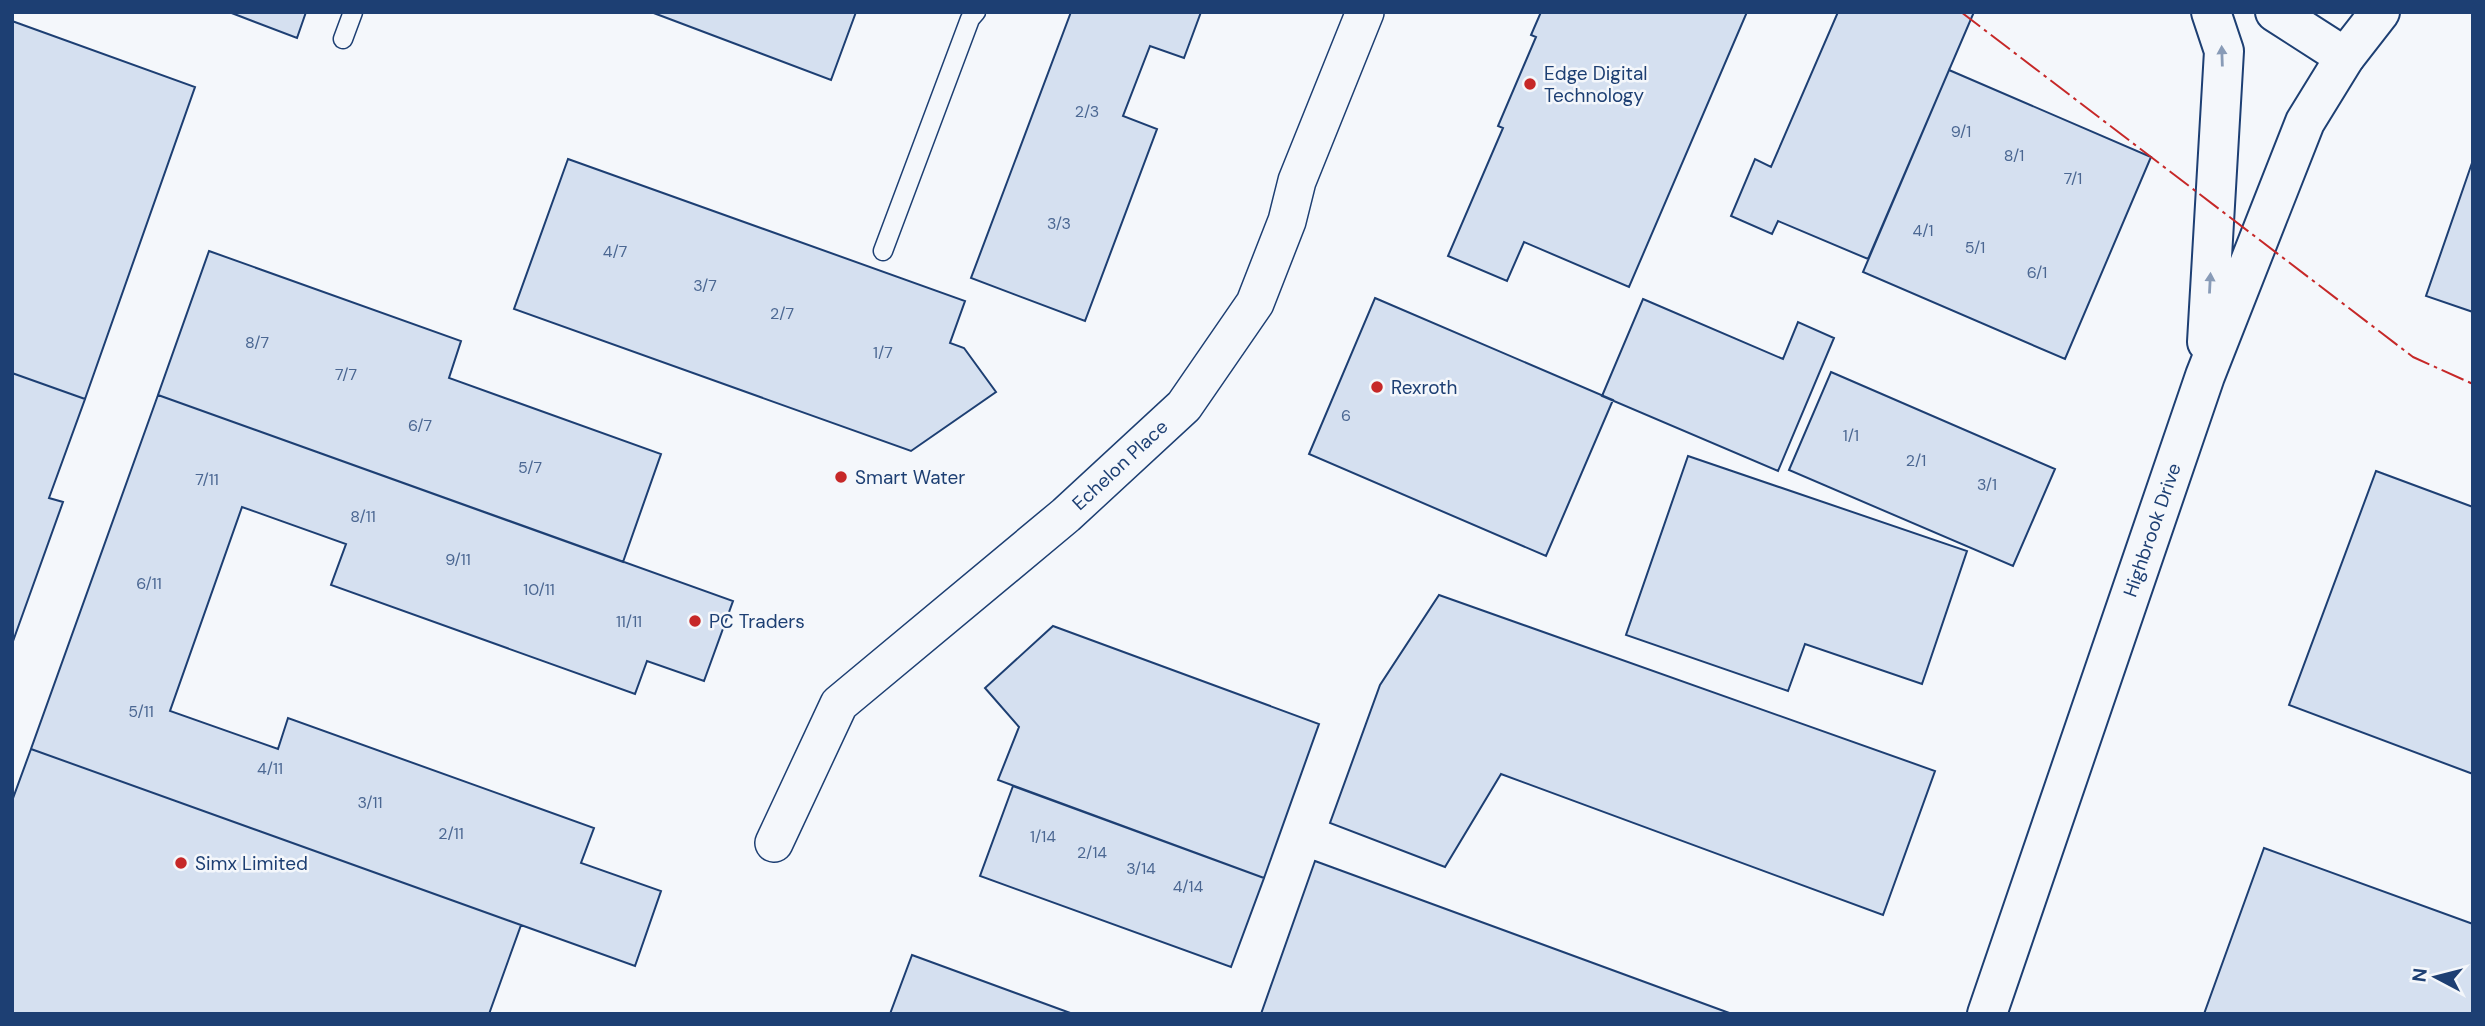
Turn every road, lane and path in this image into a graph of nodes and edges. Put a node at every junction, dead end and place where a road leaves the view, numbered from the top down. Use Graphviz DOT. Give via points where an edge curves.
graph roads {
  1 [pos="353,12"];
  2 [pos="976,12"];
  3 [pos="1364,12"];
  4 [pos="2211,12"];
  5 [pos="2275,12"];
  6 [pos="2380,12"];
  7 [pos="343,39"];
  8 [pos="2344,57"];
  9 [pos="883,251"];
  10 [pos="2205,376"];
  11 [pos="774,843"];
  12 [pos="1987,1014"];
  1 -- 7 [label="lane"];
  2 -- 9 [label="lane"];
  3 -- 11 [label="street, Echelon Place" via="1255,303 1184,406 1066,515 839,705"];
  10 -- 4 [label="main road, one-way" via="2224,51"];
  5 -- 8 [label="main road"];
  6 -- 8 [label="main road, Highbrook Drive"];
  8 -- 10 [label="main road, Highbrook Drive" via="2305,122"];
  10 -- 12 [label="main road, Highbrook Drive"];
}
